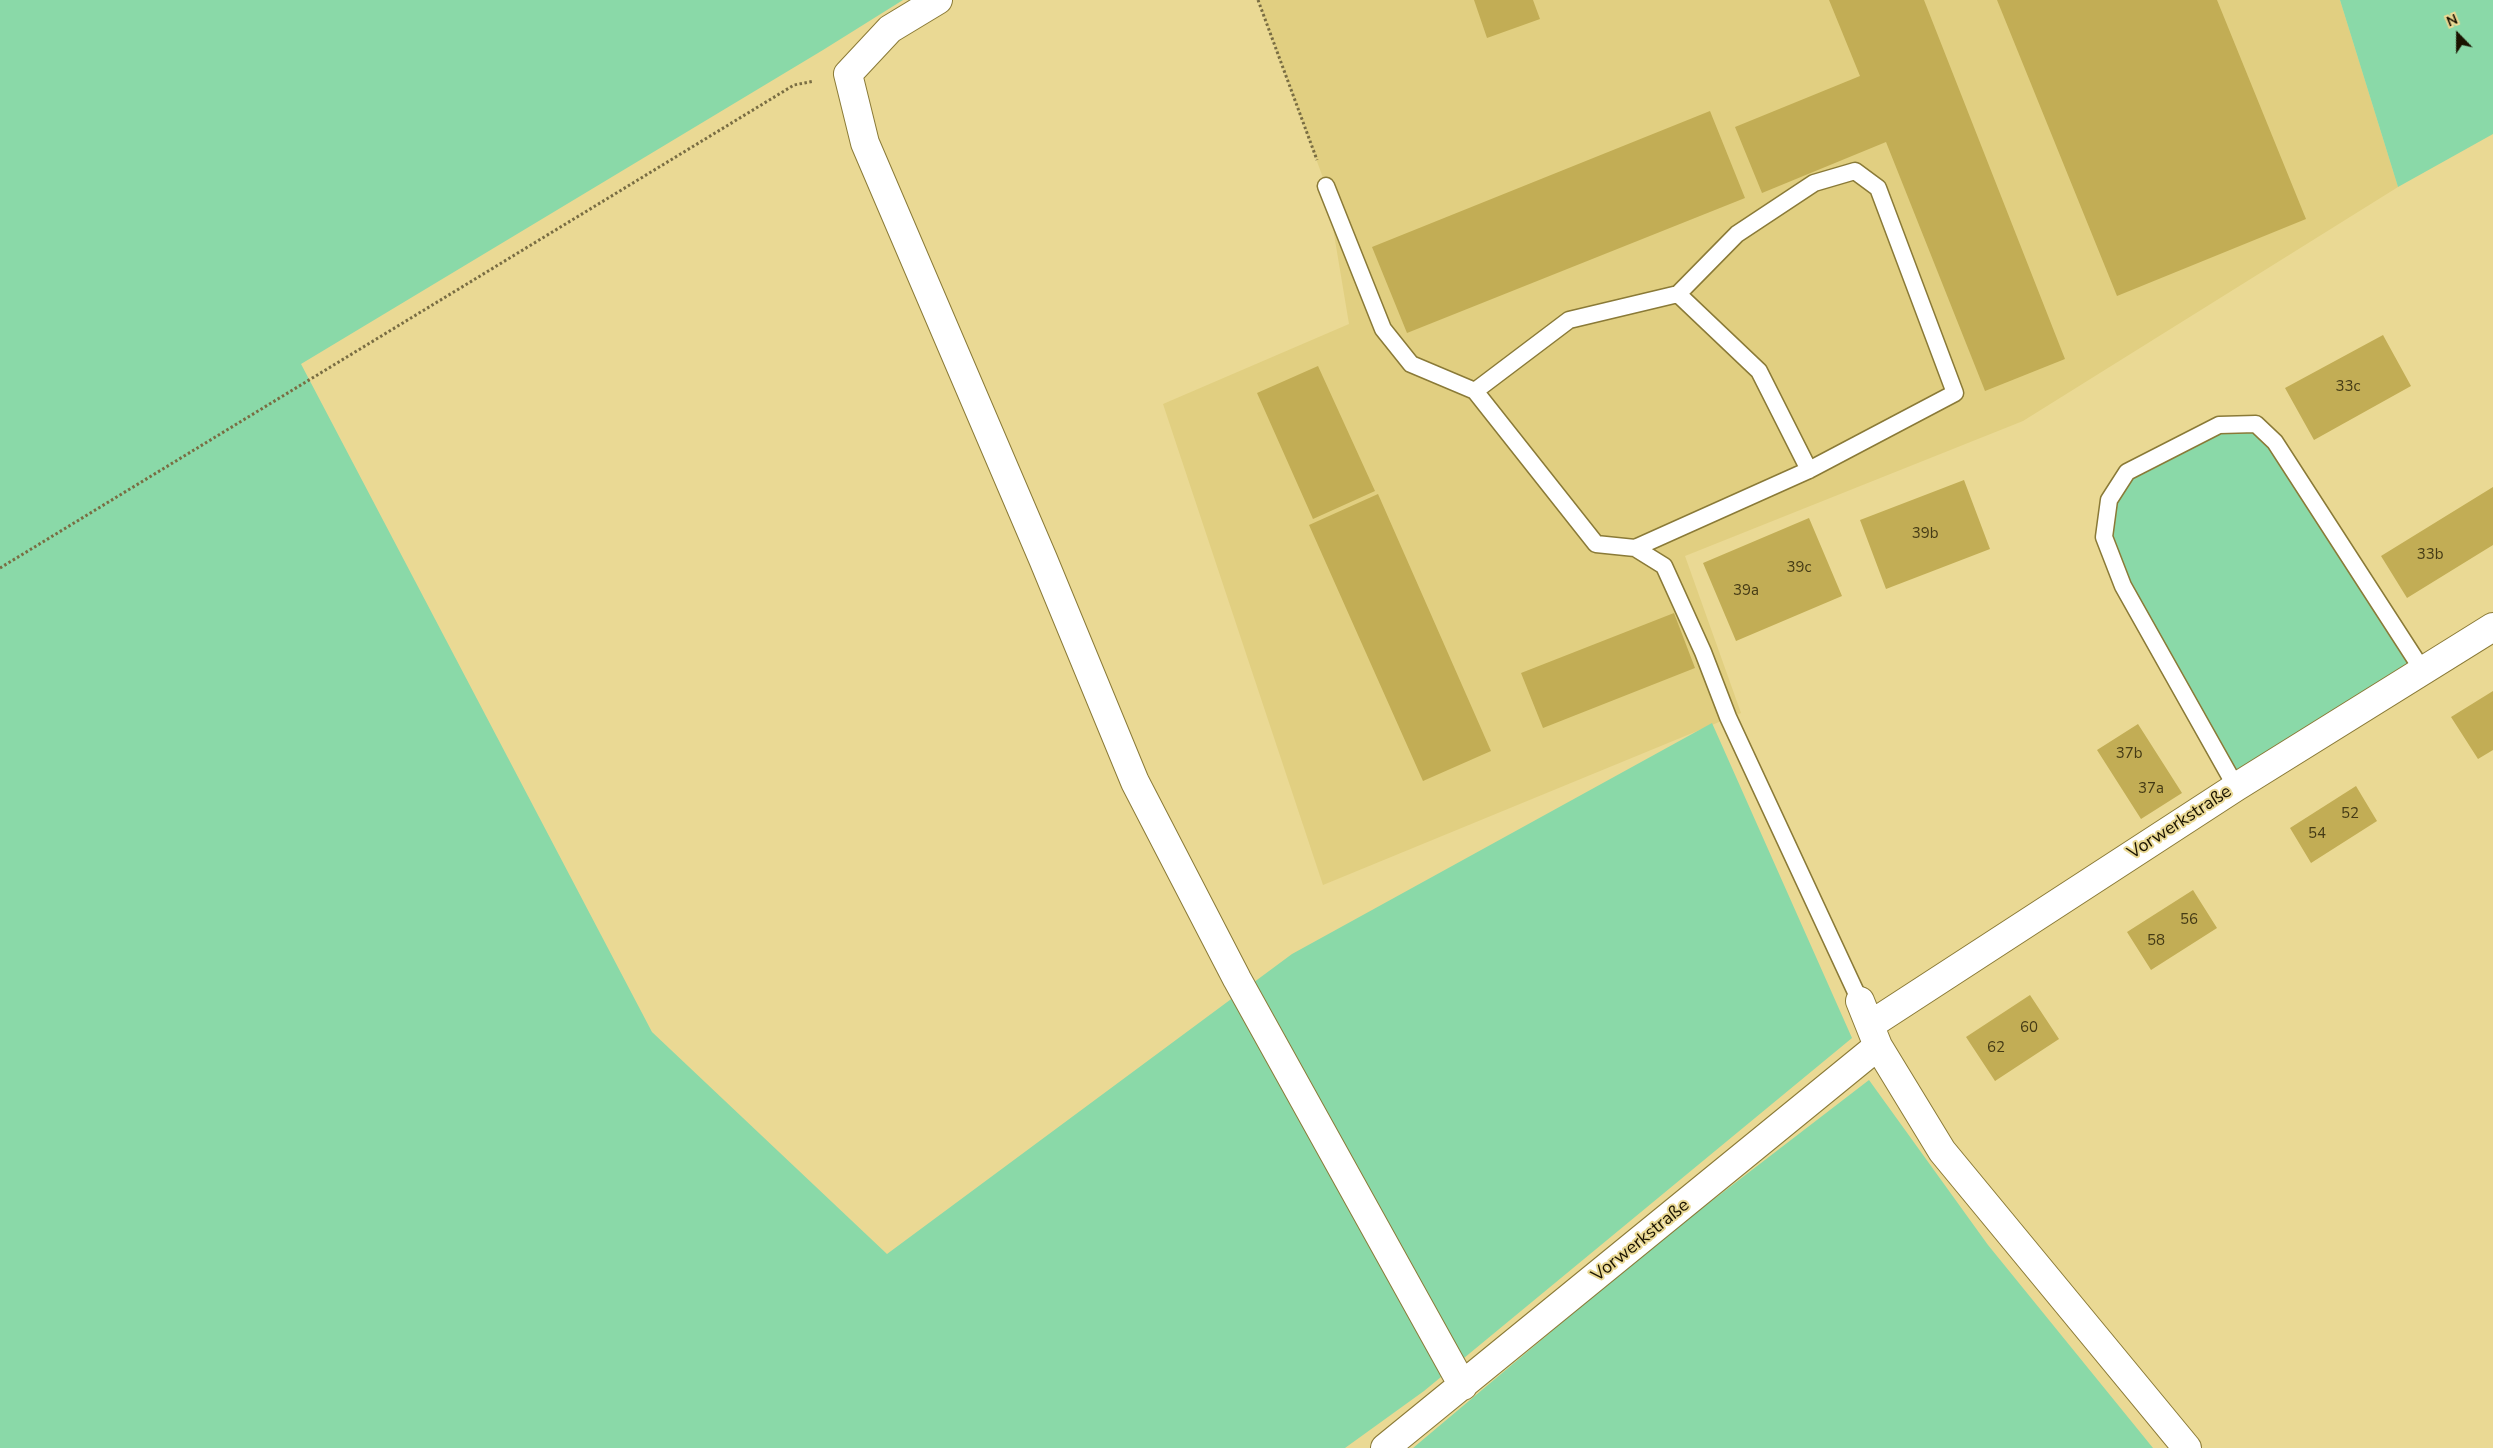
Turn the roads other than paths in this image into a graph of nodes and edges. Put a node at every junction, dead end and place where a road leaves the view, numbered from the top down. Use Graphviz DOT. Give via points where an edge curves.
graph roads {
  1 [pos="938,0"];
  2 [pos="1326,186"];
  3 [pos="1678,294"];
  4 [pos="1475,391"];
  5 [pos="1809,470"];
  6 [pos="1635,548"];
  7 [pos="2493,627"];
  8 [pos="2423,671"];
  9 [pos="2236,787"];
  10 [pos="1869,1024"];
  11 [pos="1463,1386"];
  12 [pos="1385,1448"];
  13 [pos="2187,1448"];
  1 -- 11 [label="street" via="890,28 848,74 866,144 1135,782 1237,979"];
  2 -- 4 [label="lane" via="1383,329 1411,364"];
  3 -- 4 [label="lane" via="1569,320"];
  3 -- 5 [label="lane" via="1759,371"];
  3 -- 5 [label="lane" via="1737,234 1814,183 1856,171 1878,188 1955,393"];
  4 -- 6 [label="lane" via="1596,544"];
  5 -- 6 [label="lane"];
  6 -- 10 [label="lane" via="1664,566 1728,717"];
  7 -- 8 [label="street, Vorwerkstraße"];
  8 -- 9 [label="street, Vorwerkstraße"];
  8 -- 9 [label="lane" via="2275,442 2256,424 2219,425 2127,472 2109,500 2104,537 2123,586"];
  9 -- 10 [label="street, Vorwerkstraße"];
  10 -- 11 [label="street, Vorwerkstraße"];
  10 -- 13 [label="street" via="1942,1151"];
  11 -- 12 [label="street, Vorwerkstraße"];
}
